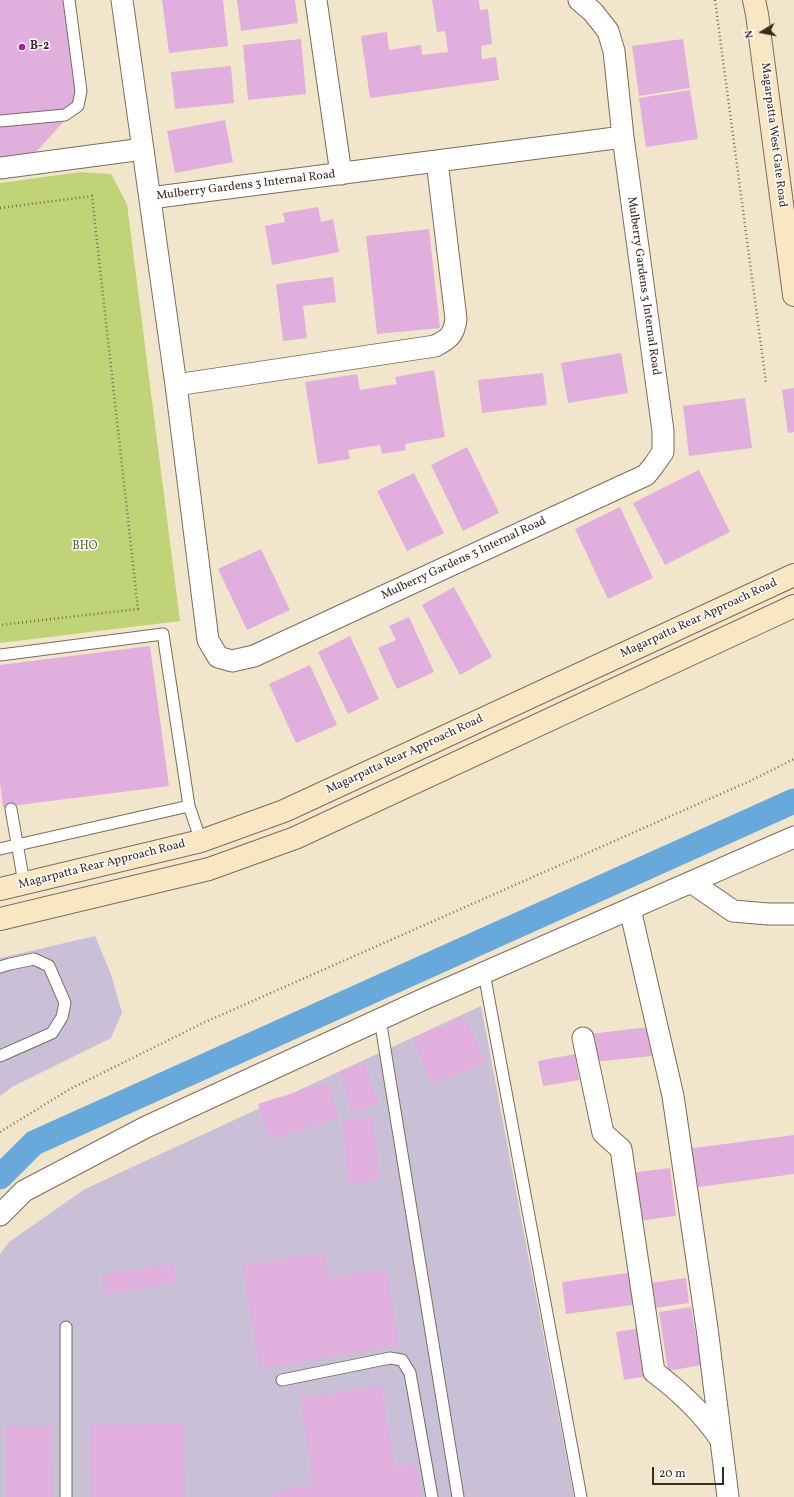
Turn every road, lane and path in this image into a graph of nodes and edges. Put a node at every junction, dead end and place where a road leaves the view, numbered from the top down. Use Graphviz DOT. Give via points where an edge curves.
graph roads {
  1 [pos="69,0"];
  2 [pos="122,0"];
  3 [pos="316,0"];
  4 [pos="579,0"];
  5 [pos="715,0"];
  6 [pos="754,0"];
  7 [pos="0,121"];
  8 [pos="623,137"];
  9 [pos="143,149"];
  10 [pos="437,161"];
  11 [pos="0,168"];
  12 [pos="341,174"];
  13 [pos="150,198"];
  14 [pos="0,208"];
  15 [pos="794,295"];
  16 [pos="766,383"];
  17 [pos="176,385"];
  18 [pos="794,575"];
  19 [pos="794,606"];
  20 [pos="0,625"];
  21 [pos="0,655"];
  22 [pos="794,759"];
  23 [pos="189,806"];
  24 [pos="11,809"];
  25 [pos="794,837"];
  26 [pos="201,841"];
  27 [pos="17,845"];
  28 [pos="0,849"];
  29 [pos="691,882"];
  30 [pos="24,883"];
  31 [pos="0,889"];
  32 [pos="630,909"];
  33 [pos="794,914"];
  34 [pos="0,919"];
  35 [pos="0,967"];
  36 [pos="484,973"];
  37 [pos="380,1019"];
  38 [pos="583,1038"];
  39 [pos="0,1056"];
  40 [pos="0,1132"];
  41 [pos="0,1215"];
  42 [pos="66,1327"];
  43 [pos="282,1380"];
  44 [pos="722,1442"];
  45 [pos="66,1497"];
  46 [pos="432,1497"];
  47 [pos="458,1497"];
  48 [pos="581,1497"];
  49 [pos="728,1497"];
  1 -- 7 [label="lane" via="81,91 78,106 65,115"];
  2 -- 9 [label="street, Mulberry Gardens 3 Internal Road"];
  3 -- 12 [label="street, Mulberry Gardens 3 Internal Road"];
  4 -- 8 [label="street, Mulberry Gardens 3 Internal Road" via="593,12 608,31 614,51"];
  5 -- 16 [label="path"];
  6 -- 15 [label="street, Magarpatta West Gate Road"];
  8 -- 10 [label="street, Mulberry Gardens 3 Internal Road"];
  8 -- 17 [label="street, Mulberry Gardens 3 Internal Road" via="663,431 663,452 646,475 254,656 232,661 218,657 208,640"];
  9 -- 11 [label="street"];
  9 -- 13 [label="street, Mulberry Gardens 3 Internal Road"];
  10 -- 12 [label="street, Mulberry Gardens 3 Internal Road"];
  10 -- 17 [label="street" via="456,319 454,331 446,340 435,346"];
  12 -- 13 [label="street, Mulberry Gardens 3 Internal Road"];
  13 -- 17 [label="street, Mulberry Gardens 3 Internal Road"];
  14 -- 20 [label="path" via="92,196 138,610"];
  18 -- 26 [label="street, Magarpatta Rear Approach Road" via="284,811"];
  19 -- 34 [label="street" via="295,838 209,869"];
  21 -- 23 [label="lane" via="163,634"];
  22 -- 40 [label="path" via="750,781 204,1023 70,1088"];
  23 -- 26 [label="lane"];
  23 -- 27 [label="lane"];
  24 -- 27 [label="lane"];
  25 -- 29 [label="street"];
  26 -- 30 [label="street, Magarpatta Rear Approach Road"];
  27 -- 28 [label="lane"];
  27 -- 30 [label="lane"];
  29 -- 32 [label="street"];
  29 -- 33 [label="street" via="733,911"];
  30 -- 31 [label="street, Magarpatta Rear Approach Road"];
  32 -- 36 [label="street"];
  32 -- 44 [label="street" via="673,1096"];
  35 -- 39 [label="lane" via="34,959 50,966 65,1003 62,1017 52,1032"];
  36 -- 37 [label="street"];
  36 -- 48 [label="lane"];
  37 -- 41 [label="street" via="140,1130 24,1191"];
  37 -- 47 [label="lane"];
  38 -- 44 [label="street" via="603,1133 621,1149 654,1372 682,1393 707,1420"];
  42 -- 45 [label="lane"];
  43 -- 46 [label="lane" via="390,1358 402,1360 410,1373"];
  44 -- 49 [label="street"];
}
